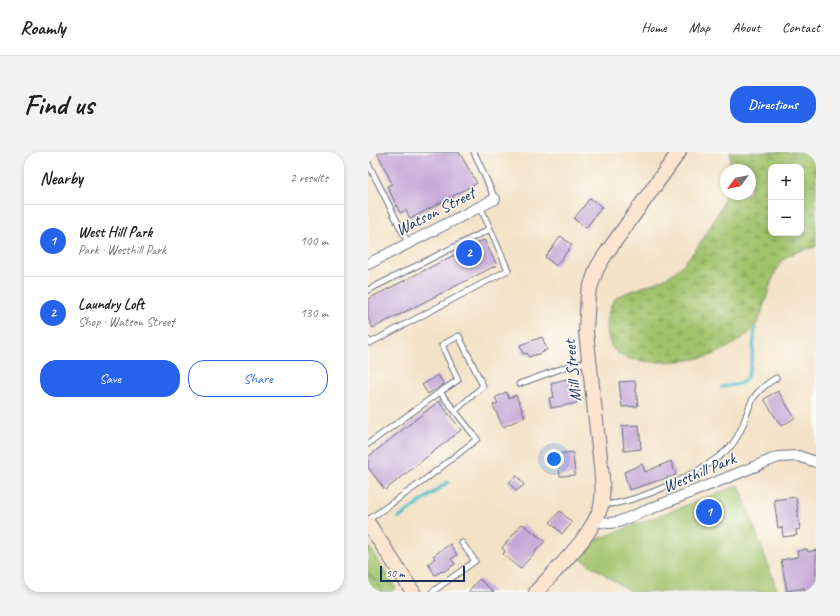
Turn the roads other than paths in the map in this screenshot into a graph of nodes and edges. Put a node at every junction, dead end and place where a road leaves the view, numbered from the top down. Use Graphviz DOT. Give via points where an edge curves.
graph roads {
  1 [pos="474,152"];
  2 [pos="679,152"];
  3 [pos="368,163"];
  4 [pos="495,199"];
  5 [pos="480,206"];
  6 [pos="490,229"];
  7 [pos="408,243"];
  8 [pos="368,264"];
  9 [pos="368,290"];
  10 [pos="368,340"];
  11 [pos="589,362"];
  12 [pos="776,378"];
  13 [pos="519,384"];
  14 [pos="440,392"];
  15 [pos="455,411"];
  16 [pos="368,444"];
  17 [pos="816,462"];
  18 [pos="601,504"];
  19 [pos="594,521"];
  20 [pos="368,522"];
  21 [pos="462,543"];
  22 [pos="408,590"];
  23 [pos="432,592"];
  24 [pos="536,592"];
  1 -- 4 [label="lane"];
  2 -- 11 [label="street, Mill Street" via="605,255 592,281 586,318"];
  3 -- 7 [label="lane"];
  4 -- 5 [label="street, Watson Street"];
  5 -- 6 [label="lane"];
  5 -- 7 [label="street, Watson Street"];
  6 -- 9 [label="lane"];
  6 -- 10 [label="lane" via="508,270 370,343"];
  7 -- 8 [label="street, Watson Street"];
  11 -- 13 [label="lane" via="571,365"];
  11 -- 18 [label="street, Mill Street" via="601,466"];
  12 -- 18 [label="lane" via="758,391 752,399 738,436 720,456 692,475 615,505"];
  14 -- 15 [label="lane"];
  14 -- 15 [label="lane" via="458,380 442,345 459,336 483,386"];
  14 -- 16 [label="lane"];
  15 -- 20 [label="lane" via="477,439"];
  17 -- 19 [label="street, Westhill Park" via="798,456 778,457 618,522"];
  18 -- 19 [label="street, Mill Street"];
  19 -- 24 [label="street, Mill Street" via="580,542"];
  20 -- 22 [label="street"];
  21 -- 23 [label="lane" via="475,561"];
}
